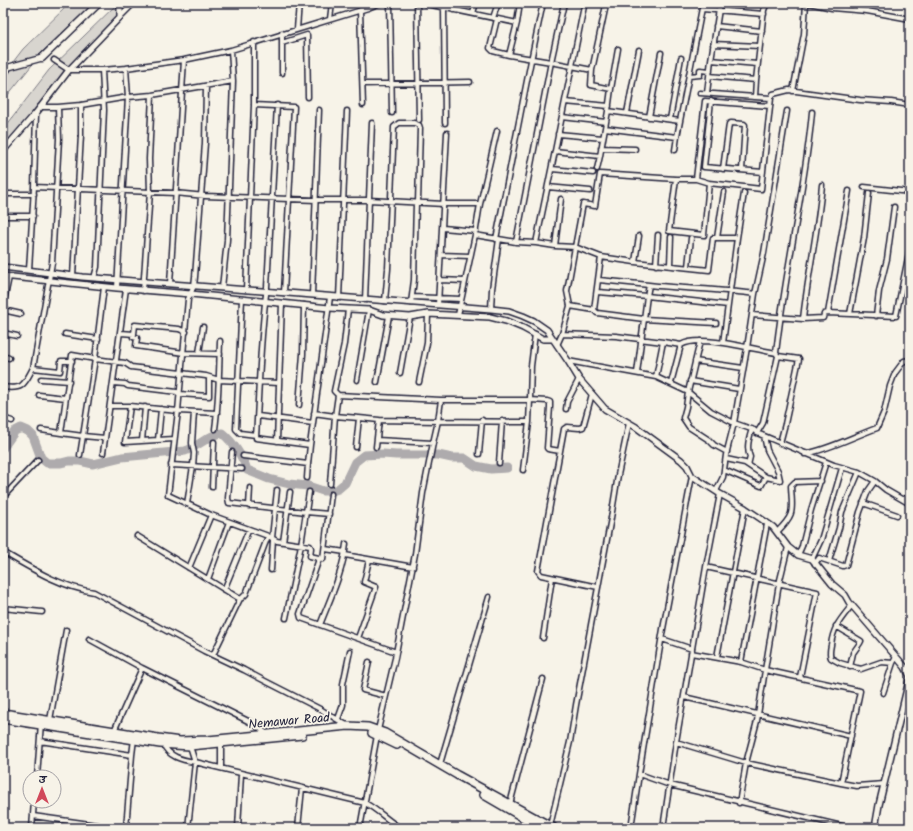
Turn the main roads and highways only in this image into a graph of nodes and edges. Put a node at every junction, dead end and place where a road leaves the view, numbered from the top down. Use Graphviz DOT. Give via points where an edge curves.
graph roads {
  1 [pos="99,3"];
  2 [pos="42,58"];
  3 [pos="3,713"];
  4 [pos="3,719"];
  5 [pos="42,722"];
  6 [pos="378,733"];
  7 [pos="135,737"];
  8 [pos="190,744"];
  9 [pos="410,750"];
  10 [pos="552,827"];
  11 [pos="541,828"];
  1 -- 2 [label="main road"];
  3 -- 5 [label="highway, Nemawar Road"];
  4 -- 5 [label="highway, Nemawar Road"];
  5 -- 7 [label="highway, Nemawar Road"];
  5 -- 7 [label="highway, Nemawar Road" via="50,720"];
  6 -- 8 [label="highway, Nemawar Road" via="346,730 221,744"];
  6 -- 8 [label="highway, Nemawar Road" via="368,727 348,726"];
  6 -- 9 [label="highway, Nemawar Road" via="384,733"];
  7 -- 8 [label="highway, Nemawar Road"];
  9 -- 10 [label="highway, Nemawar Road"];
  9 -- 11 [label="highway, Nemawar Road"];
}
